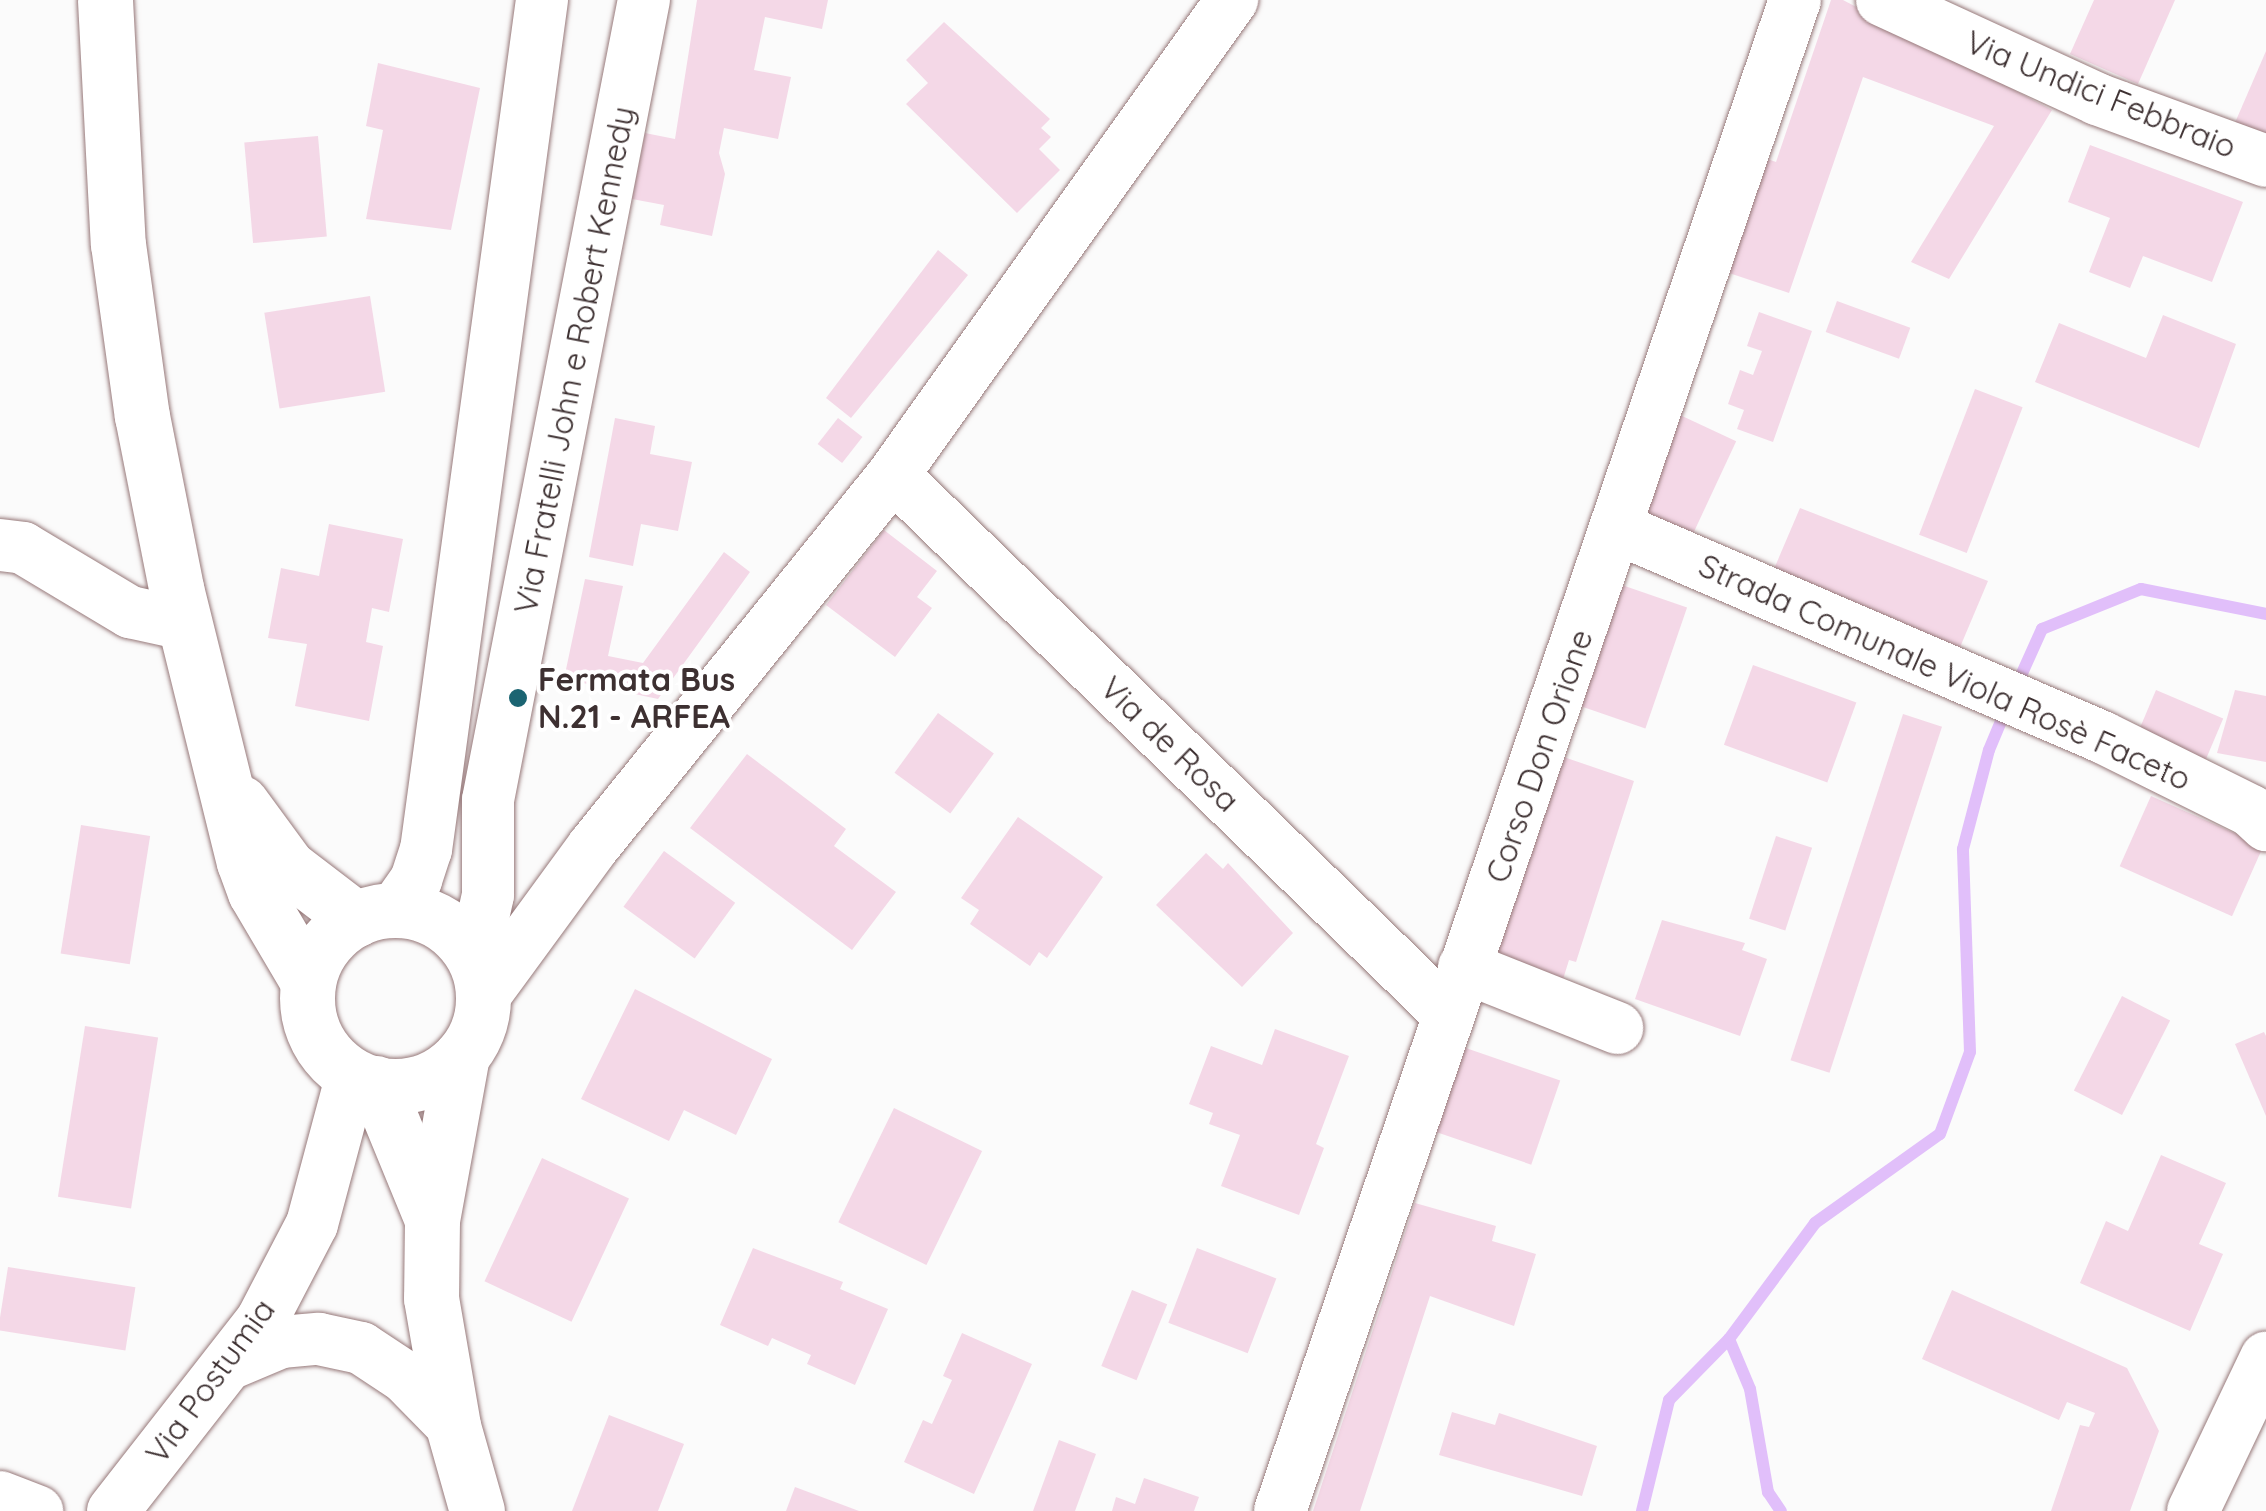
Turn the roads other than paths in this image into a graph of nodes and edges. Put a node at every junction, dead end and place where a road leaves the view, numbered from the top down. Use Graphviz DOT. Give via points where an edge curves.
graph roads {
  1 [pos="104,0"];
  2 [pos="542,0"];
  3 [pos="644,0"];
  4 [pos="1232,0"];
  5 [pos="1795,0"];
  6 [pos="1882,0"];
  7 [pos="2266,161"];
  8 [pos="893,475"];
  9 [pos="1618,529"];
  10 [pos="0,546"];
  11 [pos="184,624"];
  12 [pos="231,788"];
  13 [pos="2266,825"];
  14 [pos="571,877"];
  15 [pos="488,895"];
  16 [pos="375,914"];
  17 [pos="479,977"];
  18 [pos="308,982"];
  19 [pos="1456,990"];
  20 [pos="1617,1028"];
  21 [pos="462,1055"];
  22 [pos="364,1079"];
  23 [pos="432,1220"];
  24 [pos="2266,1358"];
  25 [pos="229,1364"];
  26 [pos="452,1426"];
  27 [pos="0,1497"];
  28 [pos="37,1511"];
  29 [pos="113,1511"];
  30 [pos="477,1511"];
  31 [pos="1280,1511"];
  32 [pos="2193,1511"];
  1 -- 11 [label="main road" via="118,244 142,416"];
  2 -- 16 [label="street, Via Fratelli John e Robert Kennedy" via="426,850 416,880"];
  3 -- 15 [label="street, Via Fratelli John e Robert Kennedy" via="488,800"];
  4 -- 8 [label="street"];
  5 -- 9 [label="street, Corso Don Orione"];
  6 -- 7 [label="street, Via Undici Febbraio" via="2097,100"];
  8 -- 14 [label="street"];
  8 -- 19 [label="street, Via de Rosa"];
  9 -- 13 [label="street, Strada Comunale Viola Rosè Faceto" via="2123,747 2251,810"];
  9 -- 19 [label="street, Corso Don Orione"];
  10 -- 11 [label="street" via="22,548 130,612"];
  11 -- 12 [label="main road"];
  12 -- 16 [label="main road" via="288,867"];
  12 -- 18 [label="main road" via="255,892"];
  14 -- 15 [label="street" via="520,908"];
  14 -- 17 [label="street"];
  15 -- 17 [label="street, Via Fratelli John e Robert Kennedy"];
  16 -- 17 [label="main road" via="441,922"];
  16 -- 18 [label="main road" via="317,956"];
  17 -- 21 [label="main road" via="474,1038"];
  18 -- 22 [label="main road" via="315,1036"];
  19 -- 20 [label="street"];
  19 -- 31 [label="street, Corso Don Orione"];
  21 -- 22 [label="main road" via="439,1075 411,1085"];
  21 -- 23 [label="main road"];
  22 -- 23 [label="main road" via="402,1133"];
  22 -- 25 [label="street, Via Postumia" via="312,1224 262,1320"];
  23 -- 26 [label="main road" via="431,1298"];
  24 -- 32 [label="street"];
  25 -- 26 [label="street" via="281,1342 319,1339 361,1348 405,1377"];
  25 -- 29 [label="street, Via Postumia"];
  26 -- 30 [label="main road"];
  27 -- 28 [label="street"];
}
